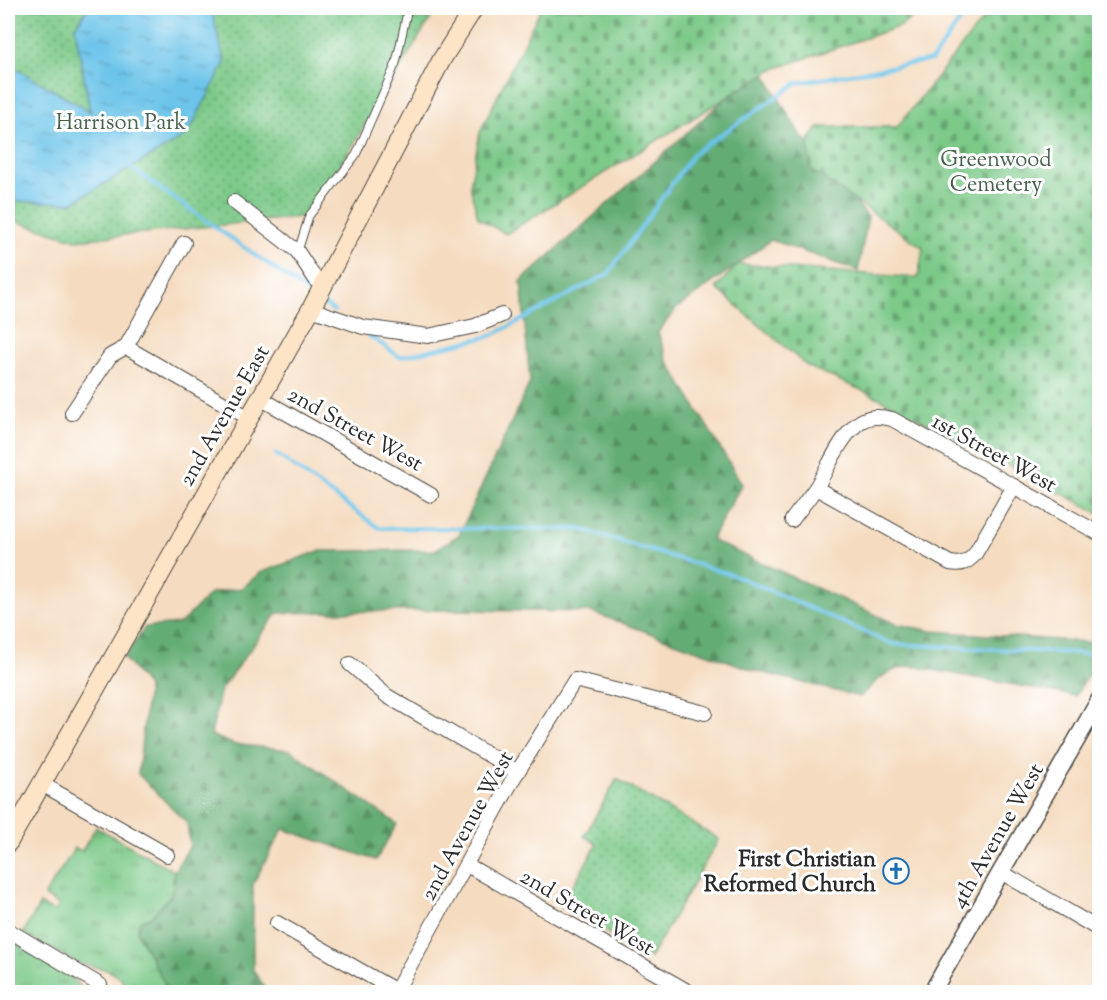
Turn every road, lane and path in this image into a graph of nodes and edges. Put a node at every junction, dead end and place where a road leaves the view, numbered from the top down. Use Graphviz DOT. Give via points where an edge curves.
graph roads {
  1 [pos="408,8"];
  2 [pos="474,8"];
  3 [pos="234,202"];
  4 [pos="184,243"];
  5 [pos="297,251"];
  6 [pos="322,289"];
  7 [pos="311,309"];
  8 [pos="502,315"];
  9 [pos="126,347"];
  10 [pos="260,398"];
  11 [pos="72,413"];
  12 [pos="249,418"];
  13 [pos="1014,486"];
  14 [pos="816,488"];
  15 [pos="431,495"];
  16 [pos="792,520"];
  17 [pos="1100,534"];
  18 [pos="350,664"];
  19 [pos="1100,699"];
  20 [pos="705,713"];
  21 [pos="518,772"];
  22 [pos="42,784"];
  23 [pos="8,843"];
  24 [pos="167,855"];
  25 [pos="467,865"];
  26 [pos="1001,872"];
  27 [pos="277,922"];
  28 [pos="8,930"];
  29 [pos="1100,930"];
  30 [pos="100,985"];
  31 [pos="397,992"];
  32 [pos="689,993"];
  33 [pos="932,993"];
  1 -- 5 [label="lane" via="396,63 356,155 309,216"];
  2 -- 6 [label="main road, 2nd Avenue East" via="442,59"];
  3 -- 5 [label="street"];
  4 -- 9 [label="street"];
  5 -- 6 [label="street"];
  6 -- 7 [label="main road, 2nd Avenue East"];
  7 -- 8 [label="street" via="363,327 428,336 475,326"];
  7 -- 10 [label="main road, 2nd Avenue East"];
  9 -- 11 [label="street" via="110,356"];
  9 -- 12 [label="street"];
  10 -- 12 [label="main road, 2nd Avenue East"];
  10 -- 15 [label="street, 2nd Street West"];
  12 -- 22 [label="main road, 2nd Avenue East"];
  13 -- 14 [label="street, 1st Street West" via="892,419 879,416 858,423 844,439"];
  13 -- 14 [label="street" via="975,554 960,564 950,563"];
  13 -- 17 [label="street, 1st Street West"];
  14 -- 16 [label="street"];
  18 -- 21 [label="street" via="387,696"];
  19 -- 26 [label="street, 4th Avenue West"];
  20 -- 21 [label="street, 2nd Avenue West" via="575,680"];
  21 -- 25 [label="street, 2nd Avenue West"];
  22 -- 23 [label="main road, 2nd Avenue East"];
  22 -- 24 [label="street"];
  25 -- 31 [label="street, 2nd Avenue West"];
  25 -- 32 [label="street, 2nd Street West"];
  26 -- 29 [label="street"];
  26 -- 33 [label="street, 4th Avenue West"];
  27 -- 31 [label="street"];
  28 -- 30 [label="street"];
}
